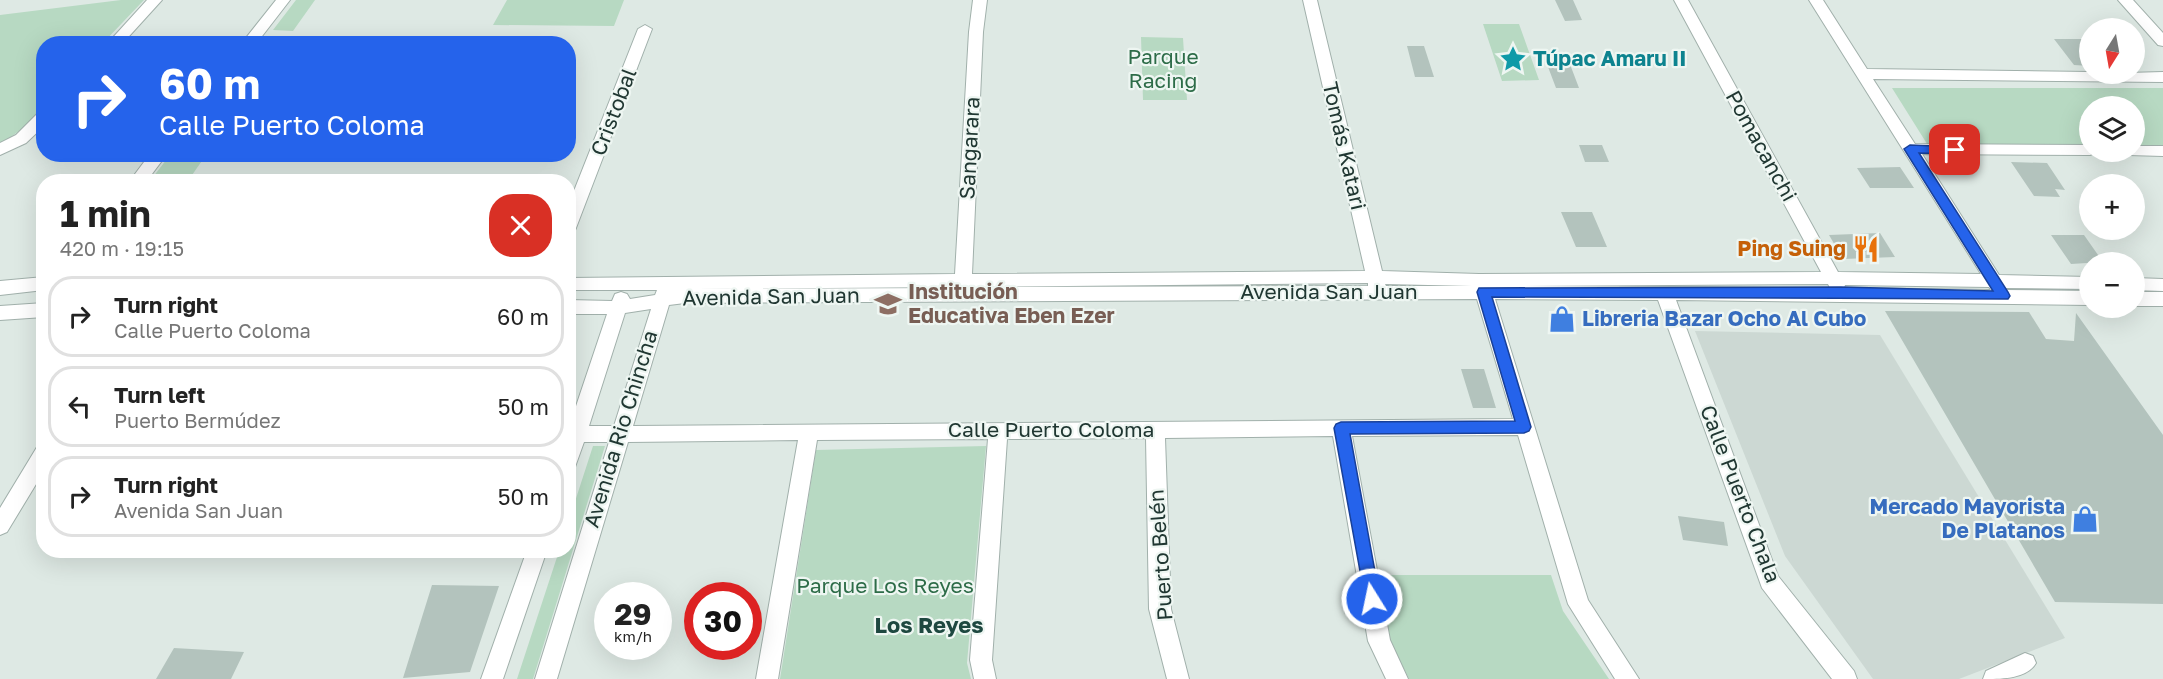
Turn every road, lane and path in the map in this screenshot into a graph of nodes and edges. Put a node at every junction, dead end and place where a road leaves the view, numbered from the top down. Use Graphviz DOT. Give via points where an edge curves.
graph roads {
  1 [pos="155,0"];
  2 [pos="283,0"];
  3 [pos="980,0"];
  4 [pos="1310,0"];
  5 [pos="1681,0"];
  6 [pos="1816,0"];
  7 [pos="2125,0"];
  8 [pos="645,29"];
  9 [pos="121,36"];
  10 [pos="254,36"];
  11 [pos="2163,42"];
  12 [pos="1863,74"];
  13 [pos="2163,77"];
  14 [pos="36,124"];
  15 [pos="1910,149"];
  16 [pos="0,150"];
  17 [pos="2079,150"];
  18 [pos="2145,151"];
  19 [pos="2163,151"];
  20 [pos="153,162"];
  21 [pos="143,174"];
  22 [pos="576,207"];
  23 [pos="1993,280"];
  24 [pos="627,283"];
  25 [pos="2079,283"];
  26 [pos="36,284"];
  27 [pos="1376,284"];
  28 [pos="2145,284"];
  29 [pos="576,285"];
  30 [pos="1837,285"];
  31 [pos="2163,285"];
  32 [pos="0,288"];
  33 [pos="963,289"];
  34 [pos="664,291"];
  35 [pos="1484,292"];
  36 [pos="1664,292"];
  37 [pos="2003,296"];
  38 [pos="2079,298"];
  39 [pos="2145,298"];
  40 [pos="2163,299"];
  41 [pos="576,307"];
  42 [pos="36,308"];
  43 [pos="618,308"];
  44 [pos="0,313"];
  45 [pos="1524,427"];
  46 [pos="1341,428"];
  47 [pos="1155,430"];
  48 [pos="999,431"];
  49 [pos="809,432"];
  50 [pos="578,434"];
  51 [pos="619,435"];
  52 [pos="576,439"];
  53 [pos="36,466"];
  54 [pos="0,526"];
  55 [pos="534,558"];
  56 [pos="2025,663"];
  57 [pos="492,679"];
  58 [pos="546,679"];
  59 [pos="767,679"];
  60 [pos="985,679"];
  61 [pos="1178,679"];
  62 [pos="1397,679"];
  63 [pos="1628,679"];
  64 [pos="1846,679"];
  65 [pos="1994,679"];
  1 -- 9 [label="street"];
  2 -- 10 [label="street"];
  3 -- 33 [label="street, Sangarara"];
  4 -- 27 [label="street, Tomás Katari"];
  5 -- 30 [label="street, Pomacanchi"];
  6 -- 12 [label="street"];
  7 -- 11 [label="street"];
  8 -- 22 [label="street, Cristobal"];
  12 -- 13 [label="street"];
  12 -- 15 [label="street"];
  14 -- 16 [label="street" via="21,139"];
  15 -- 17 [label="street"];
  15 -- 23 [label="street"];
  18 -- 19 [label="street"];
  20 -- 21 [label="street"];
  23 -- 25 [label="street, Avenida San Juan"];
  23 -- 30 [label="street, Avenida San Juan"];
  23 -- 37 [label="street"];
  24 -- 29 [label="street, Avenida San Juan"];
  24 -- 34 [label="street, Avenida San Juan"];
  24 -- 43 [label="street, Avenida Rio Chincha"];
  26 -- 32 [label="street"];
  27 -- 30 [label="street, Avenida San Juan" via="1479,280"];
  27 -- 33 [label="street, Avenida San Juan"];
  27 -- 35 [label="street, Avenida San Juan"];
  28 -- 31 [label="street"];
  30 -- 36 [label="street, Avenida San Juan"];
  30 -- 37 [label="street, Avenida San Juan"];
  33 -- 34 [label="street, Avenida San Juan" via="686,296"];
  34 -- 43 [label="street, Avenida San Juan"];
  34 -- 51 [label="street, Avenida Rio Chincha"];
  35 -- 36 [label="street, Avenida San Juan"];
  35 -- 45 [label="street"];
  36 -- 64 [label="street, Calle Puerto Chala" via="1769,581"];
  37 -- 38 [label="street, Avenida San Juan"];
  39 -- 40 [label="street"];
  41 -- 43 [label="street, Avenida San Juan"];
  42 -- 44 [label="street"];
  43 -- 50 [label="street, Avenida Rio Chincha"];
  45 -- 46 [label="street, Calle Puerto Coloma"];
  45 -- 63 [label="street" via="1579,604"];
  46 -- 47 [label="street, Calle Puerto Coloma"];
  46 -- 62 [label="street" via="1379,641"];
  47 -- 48 [label="street, Calle Puerto Coloma"];
  47 -- 61 [label="street, Puerto Belén" via="1160,609"];
  48 -- 49 [label="street, Calle Puerto Coloma"];
  48 -- 60 [label="street" via="981,660"];
  49 -- 51 [label="street, Calle Puerto Coloma"];
  49 -- 59 [label="street"];
  50 -- 51 [label="street, Calle Puerto Coloma"];
  50 -- 52 [label="street, Avenida Rio Chincha"];
  51 -- 58 [label="street, Avenida Rio Chincha"];
  53 -- 54 [label="street"];
  55 -- 57 [label="street"];
  56 -- 65 [label="street"];
}
